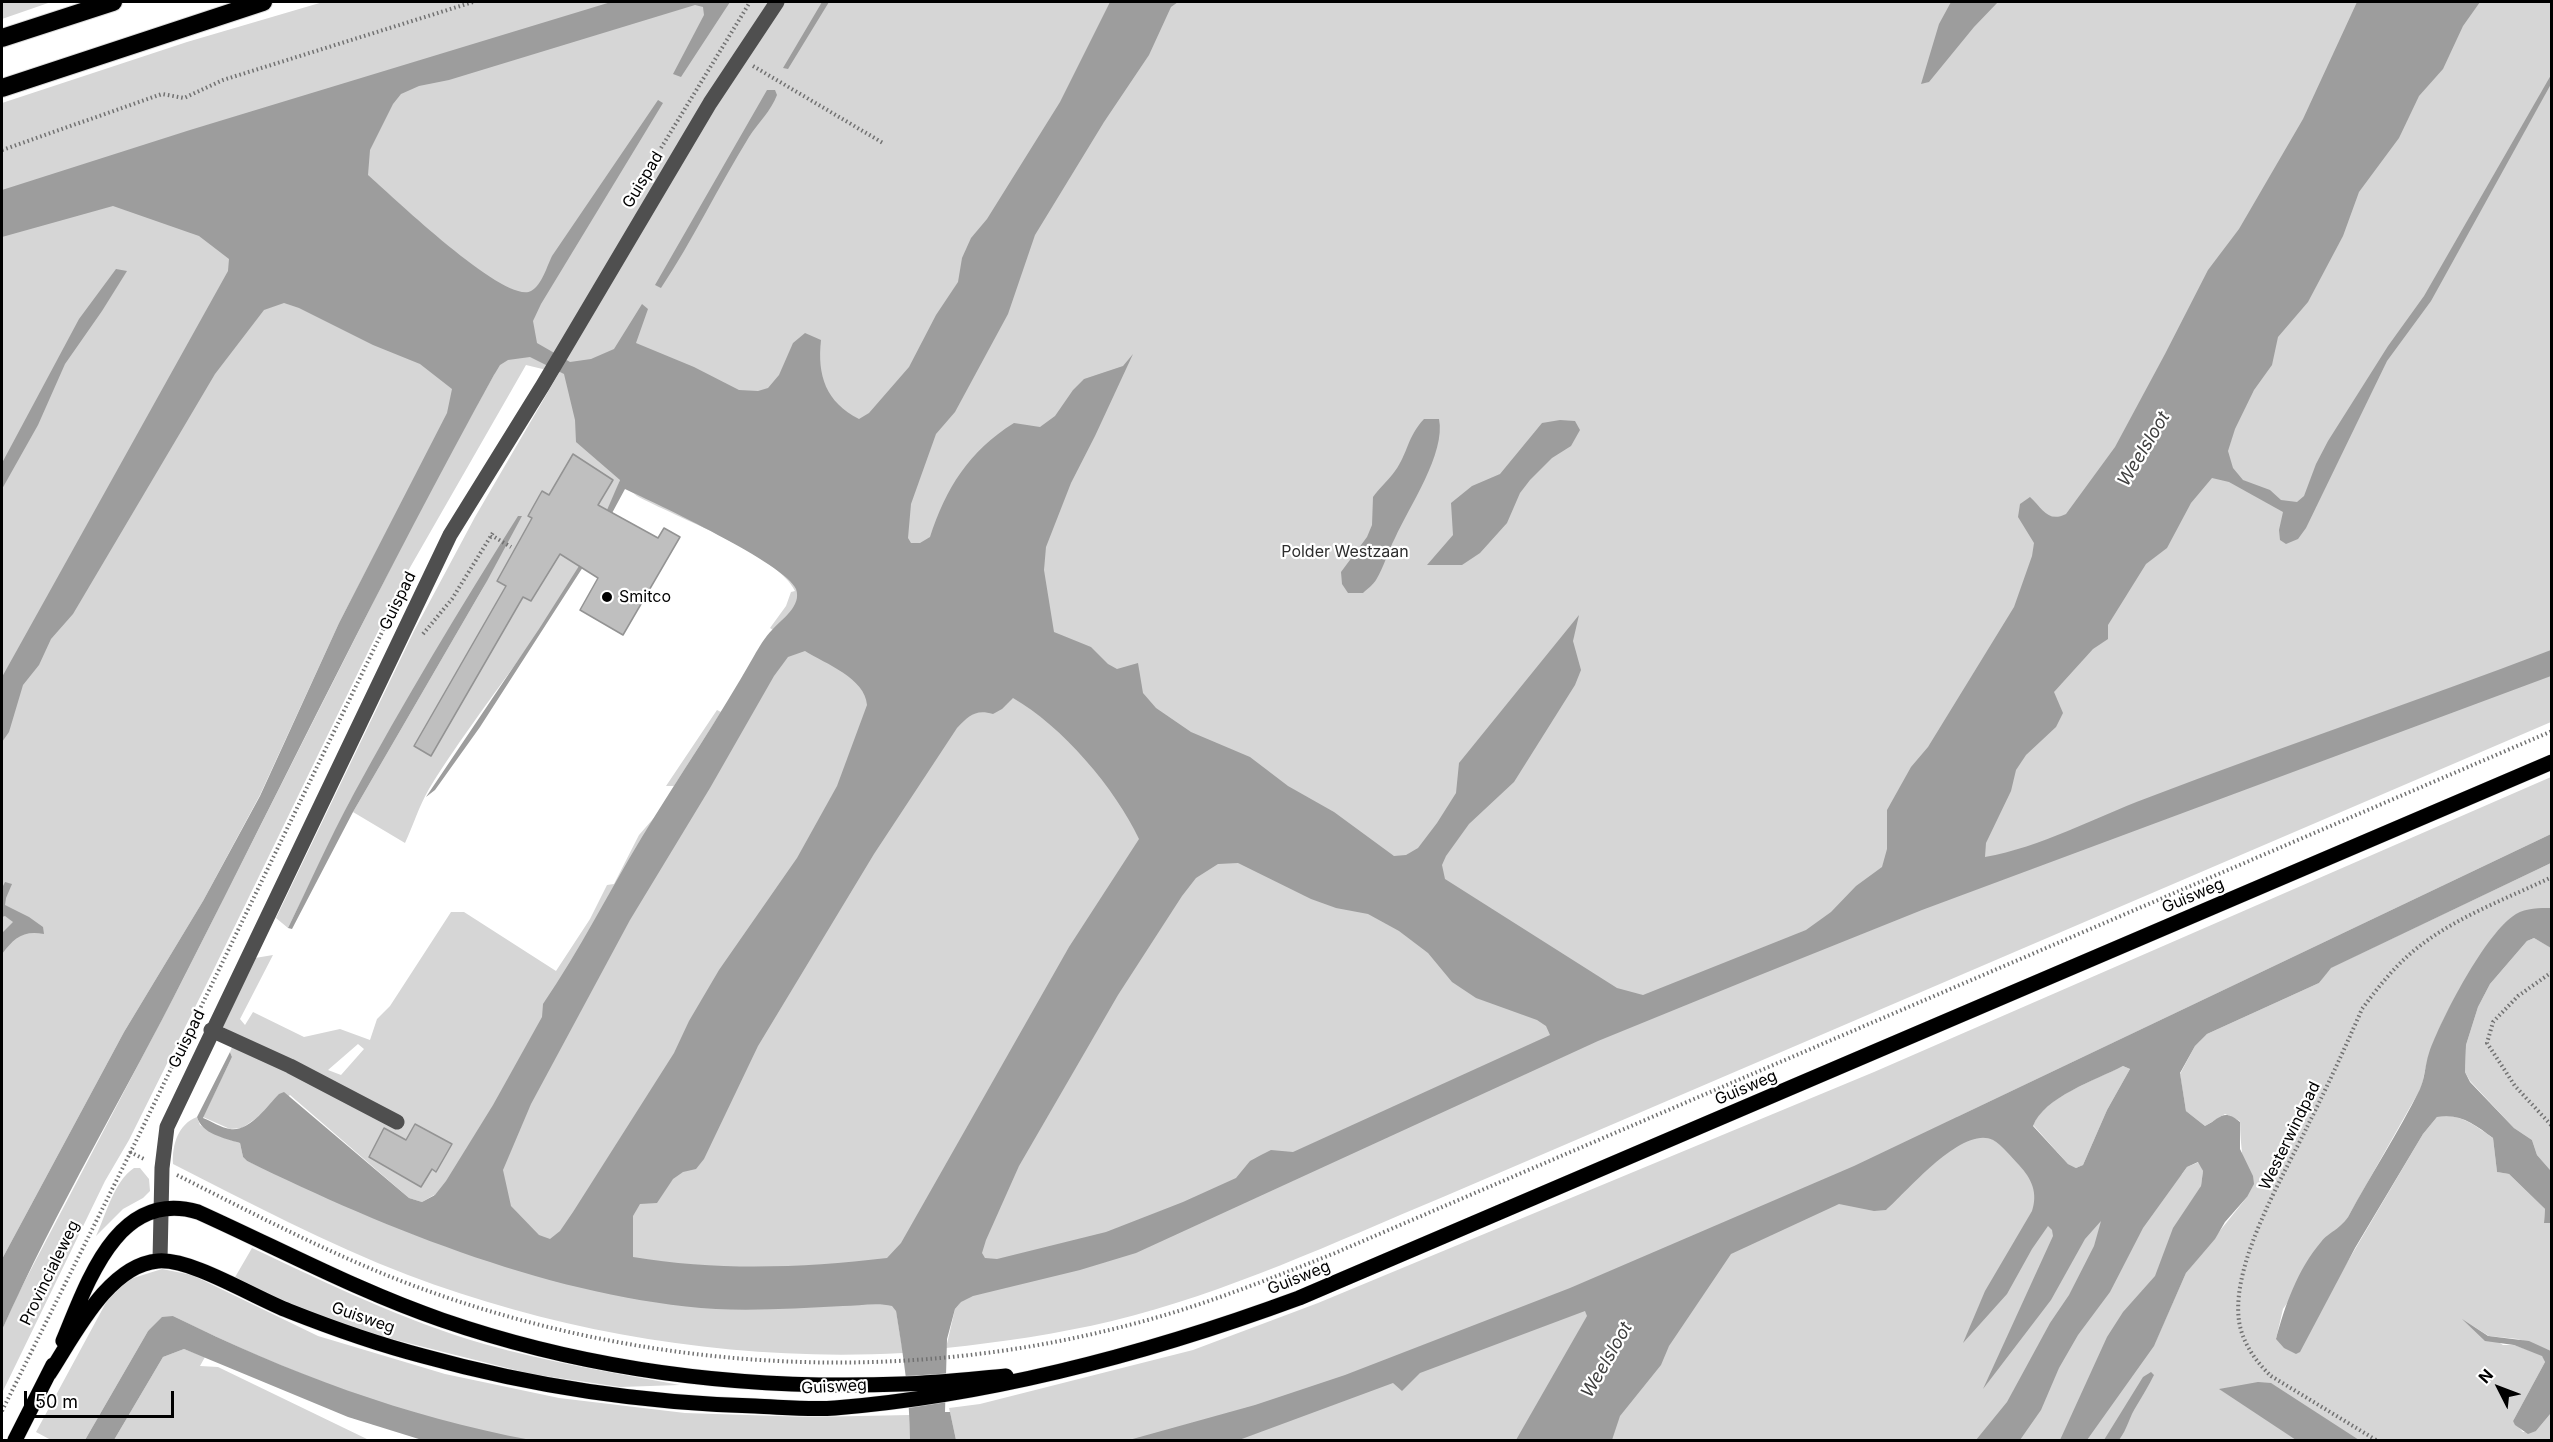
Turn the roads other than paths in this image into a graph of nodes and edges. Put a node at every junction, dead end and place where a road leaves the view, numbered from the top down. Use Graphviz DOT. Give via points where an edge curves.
graph roads {
  1 [pos="113,2"];
  2 [pos="263,2"];
  3 [pos="777,2"];
  4 [pos="2,38"];
  5 [pos="2,88"];
  6 [pos="2552,762"];
  7 [pos="211,1030"];
  8 [pos="397,1122"];
  9 [pos="162,1209"];
  10 [pos="160,1260"];
  11 [pos="49,1374"];
  12 [pos="955,1387"];
  13 [pos="15,1440"];
  1 -- 4 [label="highway"];
  2 -- 5 [label="highway"];
  3 -- 7 [label="street, Guispad" via="710,103 450,535"];
  6 -- 12 [label="main road, Guisweg" via="1299,1298 1227,1325 1086,1364 1012,1383"];
  7 -- 8 [label="street"];
  7 -- 9 [label="street, Guispad" via="167,1127"];
  9 -- 10 [label="street, Guispad"];
  9 -- 11 [label="main road, Guisweg" via="127,1226 100,1258"];
  9 -- 12 [label="main road, Guisweg" via="198,1212 372,1294 550,1352 720,1380"];
  10 -- 11 [label="main road" via="135,1268 110,1286"];
  10 -- 12 [label="main road, Guisweg" via="187,1265 286,1310 399,1350 522,1380 624,1396 734,1406 832,1408 903,1400"];
  11 -- 13 [label="main road"];
}
